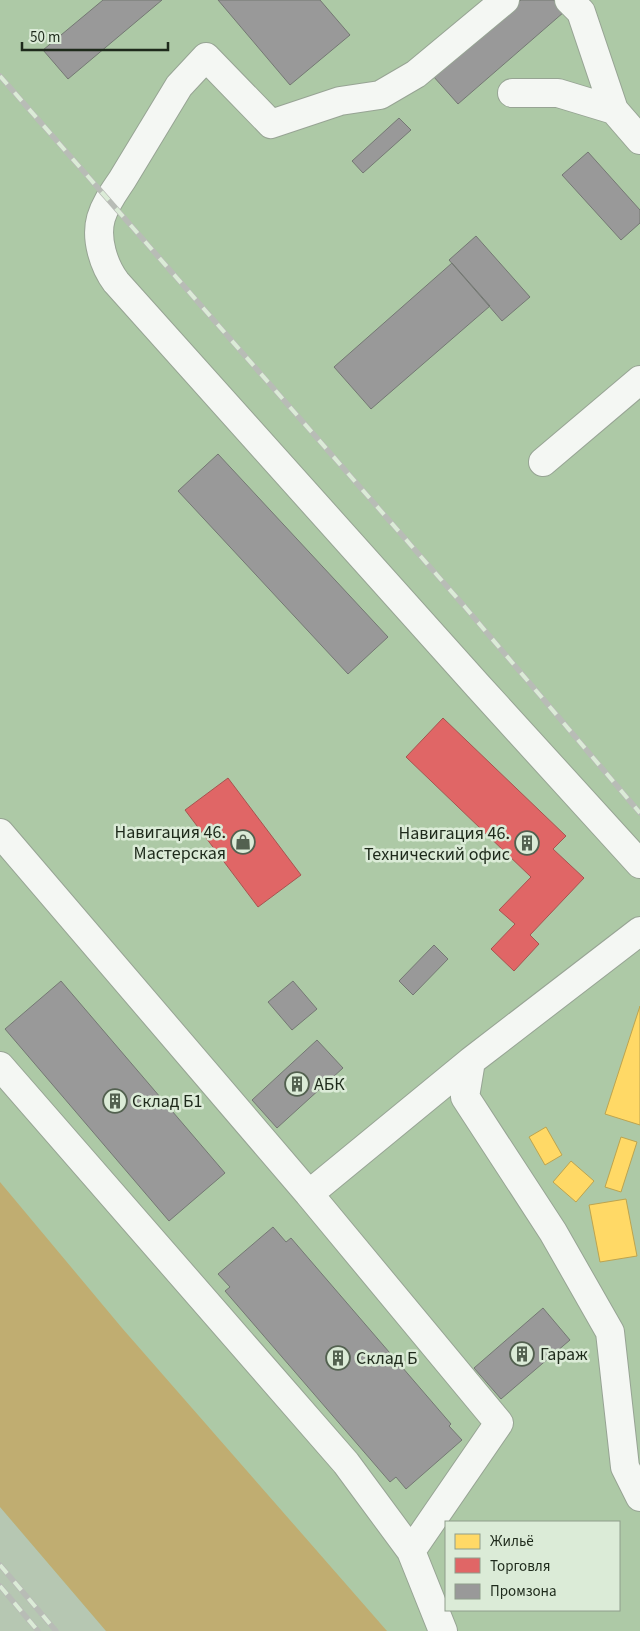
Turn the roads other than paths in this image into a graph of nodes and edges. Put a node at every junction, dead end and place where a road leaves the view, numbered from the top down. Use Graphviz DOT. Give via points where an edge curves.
graph roads {
  1 [pos="504,0"];
  2 [pos="569,0"];
  3 [pos="512,93"];
  4 [pos="614,110"];
  5 [pos="640,140"];
  6 [pos="640,380"];
  7 [pos="543,462"];
  8 [pos="0,833"];
  9 [pos="640,864"];
  10 [pos="640,931"];
  11 [pos="471,1061"];
  12 [pos="0,1066"];
  13 [pos="309,1194"];
  14 [pos="640,1497"];
  15 [pos="411,1551"];
  16 [pos="443,1631"];
  1 -- 9 [label="street" via="416,74 380,95 340,101 271,124 206,57 179,86 112,195 101,218 100,239 105,263 116,282"];
  2 -- 4 [label="street" via="581,12"];
  3 -- 4 [label="street" via="558,93"];
  4 -- 5 [label="street"];
  6 -- 7 [label="street"];
  8 -- 13 [label="street"];
  10 -- 11 [label="street"];
  11 -- 13 [label="street"];
  11 -- 14 [label="street" via="465,1097 553,1232 610,1332 625,1467"];
  12 -- 15 [label="street" via="346,1463"];
  13 -- 15 [label="street" via="499,1423"];
  15 -- 16 [label="street"];
}
